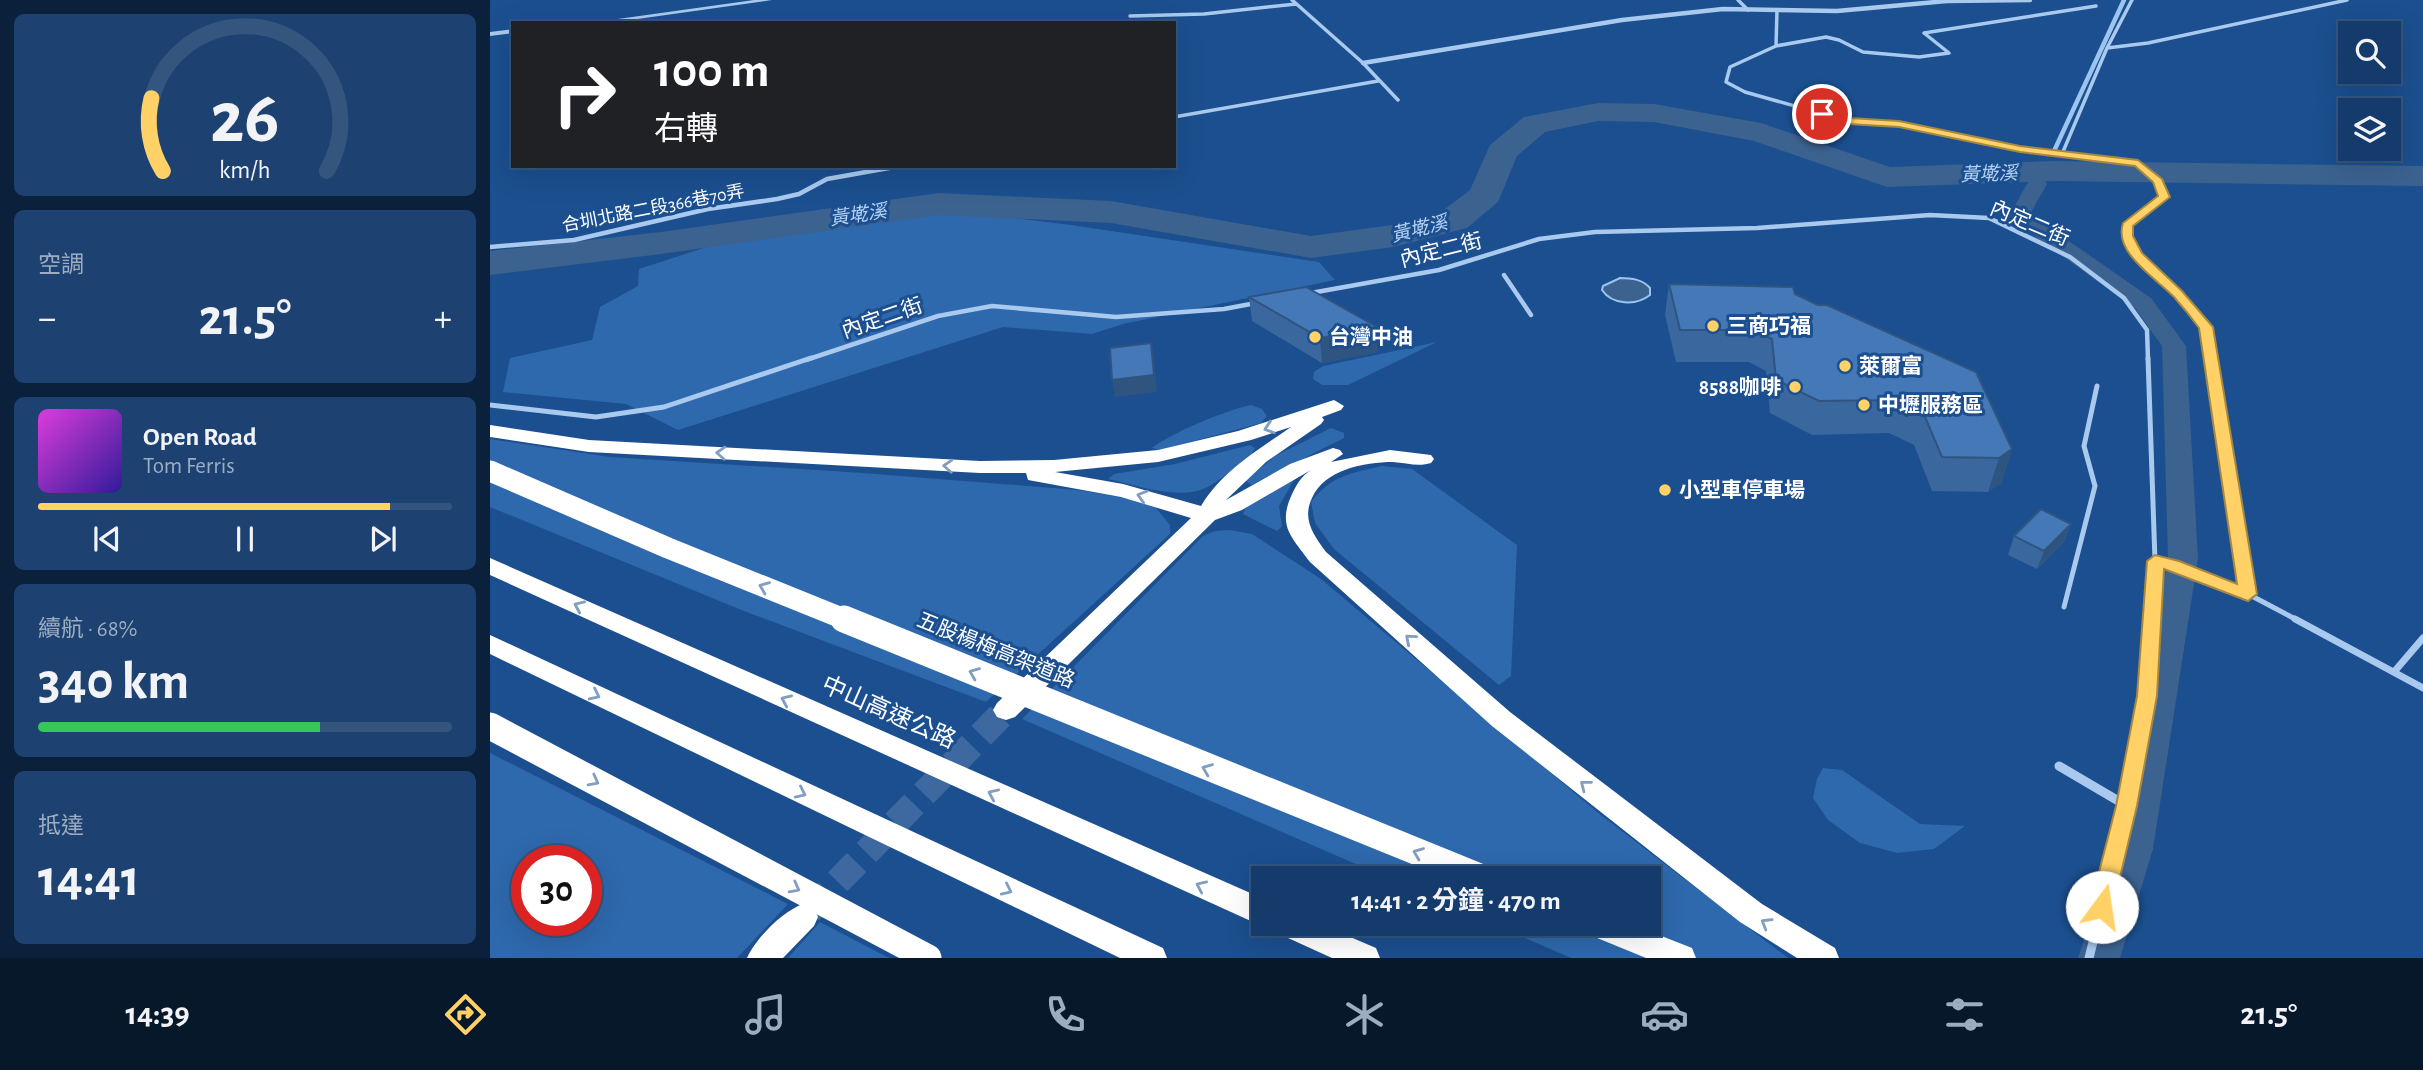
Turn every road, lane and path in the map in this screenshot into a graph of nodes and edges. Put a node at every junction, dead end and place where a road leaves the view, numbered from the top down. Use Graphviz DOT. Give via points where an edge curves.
graph roads {
  1 [pos="769,0"];
  2 [pos="1738,0"];
  3 [pos="2030,0"];
  4 [pos="2132,0"];
  5 [pos="2347,0"];
  6 [pos="1294,2"];
  7 [pos="2096,6"];
  8 [pos="1748,10"];
  9 [pos="1777,10"];
  10 [pos="1130,16"];
  11 [pos="607,21"];
  12 [pos="511,31"];
  13 [pos="490,34"];
  14 [pos="1776,46"];
  15 [pos="2108,48"];
  16 [pos="1363,64"];
  17 [pos="1378,81"];
  18 [pos="1398,100"];
  19 [pos="1176,117"];
  20 [pos="2062,154"];
  21 [pos="889,168"];
  22 [pos="490,247"];
  23 [pos="1504,275"];
  24 [pos="1305,295"];
  25 [pos="1265,302"];
  26 [pos="1531,315"];
  27 [pos="2097,386"];
  28 [pos="490,405"];
  29 [pos="490,431"];
  30 [pos="979,467"];
  31 [pos="490,471"];
  32 [pos="1208,516"];
  33 [pos="2241,542"];
  34 [pos="2155,561"];
  35 [pos="490,566"];
  36 [pos="2248,594"];
  37 [pos="2064,607"];
  38 [pos="2423,638"];
  39 [pos="490,643"];
  40 [pos="2394,673"];
  41 [pos="2423,688"];
  42 [pos="1006,710"];
  43 [pos="490,726"];
  44 [pos="2059,766"];
  45 [pos="2127,806"];
  46 [pos="1452,866"];
  47 [pos="1251,907"];
  48 [pos="803,917"];
  49 [pos="1315,936"];
  50 [pos="1627,936"];
  51 [pos="762,958"];
  52 [pos="928,958"];
  53 [pos="1152,958"];
  54 [pos="1365,958"];
  55 [pos="1681,958"];
  56 [pos="1824,958"];
  57 [pos="2089,958"];
  1 -- 11 [label="street"];
  2 -- 8 [label="lane"];
  3 -- 9 [label="street"];
  4 -- 15 [label="lane"];
  5 -- 15 [label="lane"];
  6 -- 10 [label="lane" via="1204,14"];
  6 -- 16 [label="lane"];
  7 -- 14 [label="lane" via="1924,33 1948,53 1935,56 1863,52 1826,37"];
  8 -- 9 [label="street"];
  8 -- 16 [label="street" via="1622,20"];
  9 -- 14 [label="lane"];
  12 -- 13 [label="street"];
  14 -- 20 [label="lane" via="1730,66 1726,82 1745,92 1848,121 1899,124"];
  15 -- 20 [label="lane"];
  16 -- 17 [label="lane"];
  17 -- 18 [label="lane"];
  17 -- 19 [label="lane"];
  20 -- 33 [label="lane" via="2138,163 2158,181 2165,197 2127,225 2127,236 2136,255 2206,327"];
  21 -- 22 [label="lane, 合圳北路二段366巷70弄" via="827,179 799,194 708,209 574,240"];
  23 -- 26 [label="lane"];
  24 -- 34 [label="lane, 內定二街" via="1440,270 1539,239 1595,232 1757,228 1930,215 1989,218 2070,257 2124,298 2147,330"];
  25 -- 28 [label="lane, 內定二街" via="1116,317 992,306 938,316 664,407 596,416"];
  27 -- 37 [label="lane" via="2084,446 2095,486"];
  30 -- 29 [label="highway, one-way" via="589,446"];
  32 -- 30 [label="highway, one-way" via="1123,491"];
  32 -- 30 [label="highway, one-way" via="1222,491 1259,458 1334,407 1244,436 1158,456 1054,466"];
  46 -- 31 [label="highway, 五股楊梅高架道路, one-way, bridge" via="668,548"];
  32 -- 42 [label="highway"];
  56 -- 32 [label="highway, one-way" via="1751,913 1501,719 1318,558 1301,534 1295,511 1309,481 1322,471 1357,461 1390,456 1424,459 1380,449 1345,449 1297,468"];
  33 -- 36 [label="street"];
  34 -- 36 [label="street"];
  34 -- 45 [label="street" via="2147,696"];
  47 -- 35 [label="highway, 中山高速公路, one-way"];
  36 -- 40 [label="lane"];
  38 -- 40 [label="lane"];
  39 -- 53 [label="highway, one-way"];
  40 -- 41 [label="lane"];
  43 -- 52 [label="highway, one-way, bridge"];
  44 -- 45 [label="street"];
  45 -- 57 [label="street"];
  48 -- 51 [label="highway"];
  49 -- 54 [label="highway"];
  50 -- 55 [label="highway"];
}
